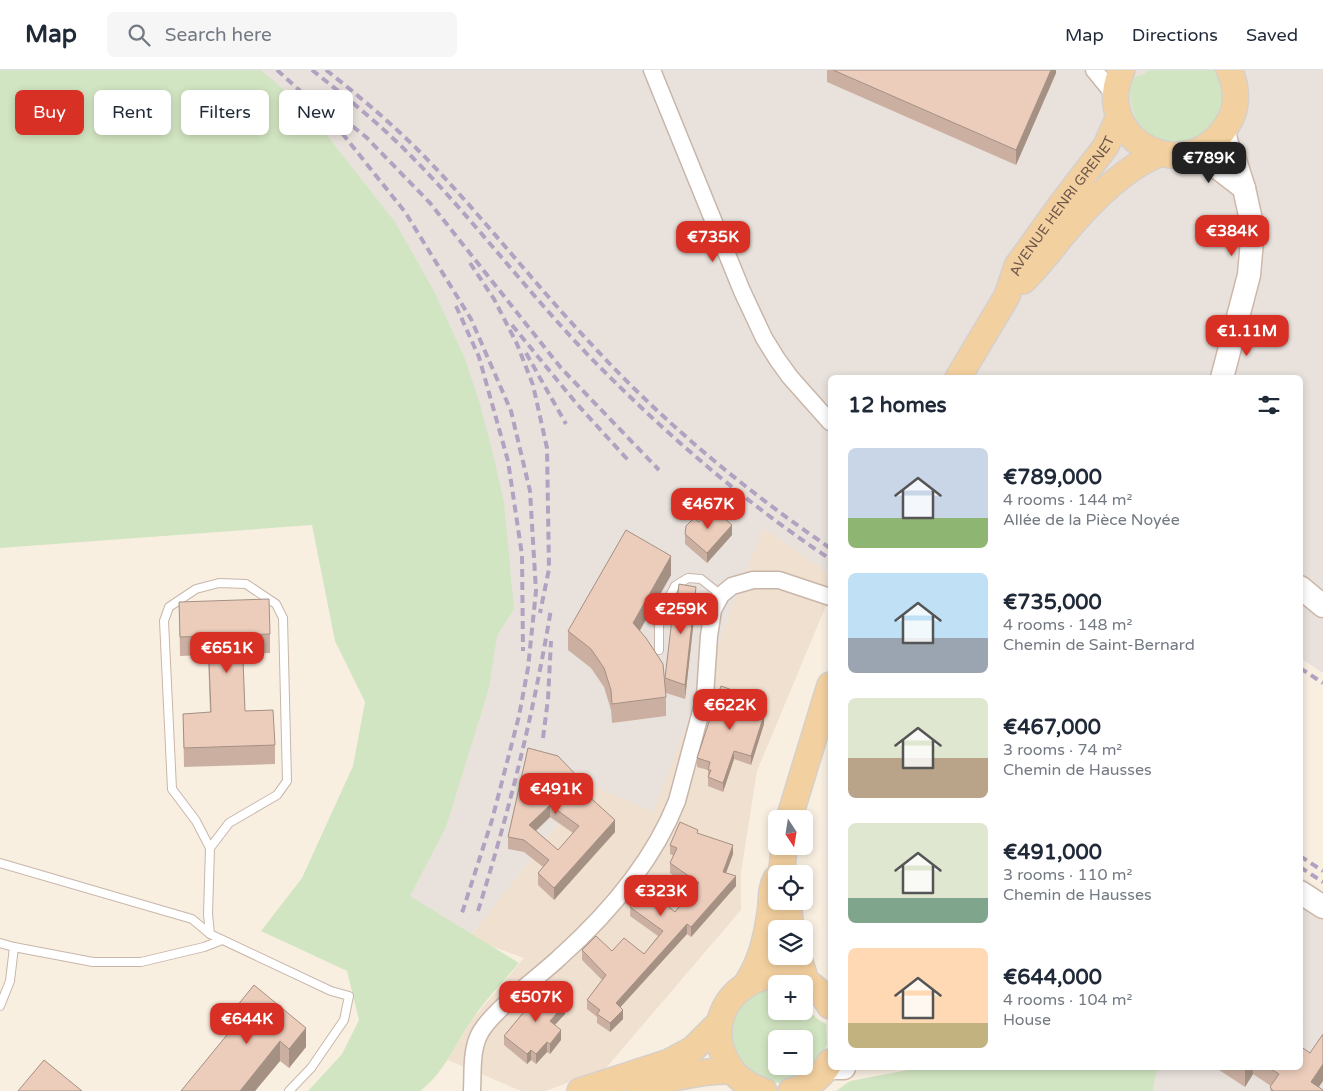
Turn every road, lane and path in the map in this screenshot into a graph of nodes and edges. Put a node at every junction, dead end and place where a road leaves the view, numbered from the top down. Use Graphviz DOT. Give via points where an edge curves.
graph roads {
  1 [pos="652,70"];
  2 [pos="1094,70"];
  3 [pos="1122,70"];
  4 [pos="1229,70"];
  5 [pos="1117,106"];
  6 [pos="1224,131"];
  7 [pos="1159,154"];
  8 [pos="1189,154"];
  9 [pos="1244,188"];
  10 [pos="1007,296"];
  11 [pos="1236,326"];
  12 [pos="960,375"];
  13 [pos="1211,375"];
  14 [pos="1223,375"];
  15 [pos="828,420"];
  16 [pos="1303,589"];
  17 [pos="721,595"];
  18 [pos="828,596"];
  19 [pos="1303,604"];
  20 [pos="1323,606"];
  21 [pos="1323,614"];
  22 [pos="659,650"];
  23 [pos="828,692"];
  24 [pos="792,810"];
  25 [pos="210,848"];
  26 [pos="0,863"];
  27 [pos="1303,894"];
  28 [pos="1323,907"];
  29 [pos="770,910"];
  30 [pos="210,934"];
  31 [pos="222,940"];
  32 [pos="0,943"];
  33 [pos="14,947"];
  34 [pos="789,975"];
  35 [pos="747,983"];
  36 [pos="813,986"];
  37 [pos="828,1003"];
  38 [pos="0,1006"];
  39 [pos="720,1022"];
  40 [pos="829,1070"];
  41 [pos="732,1071"];
  42 [pos="289,1091"];
  43 [pos="472,1091"];
  44 [pos="580,1091"];
  45 [pos="626,1091"];
  46 [pos="764,1091"];
  47 [pos="791,1091"];
  1 -- 15 [label="street" via="760,330 776,359"];
  2 -- 5 [label="street"];
  3 -- 5 [label="main road, AVENUE HENRI GRENET" via="1118,79"];
  4 -- 6 [label="main road" via="1236,95 1233,114"];
  5 -- 7 [label="main road" via="1125,129 1146,148"];
  5 -- 10 [label="main road, AVENUE HENRI GRENET" via="1106,146 1017,266"];
  6 -- 8 [label="main road" via="1209,146"];
  6 -- 9 [label="main road"];
  7 -- 8 [label="main road"];
  7 -- 10 [label="main road, AVENUE HENRI GRENET" via="1126,171 1070,226 1030,275"];
  8 -- 9 [label="main road" via="1214,164"];
  9 -- 11 [label="main road" via="1253,229 1249,276"];
  10 -- 12 [label="main road, AVENUE HENRI GRENET"];
  11 -- 13 [label="main road"];
  11 -- 14 [label="main road"];
  16 -- 20 [label="main road"];
  17 -- 18 [label="street" via="732,586 753,580 779,580"];
  17 -- 22 [label="lane" via="701,580 688,578 675,586 659,617"];
  17 -- 43 [label="street" via="713,610 705,696 671,816 606,913 490,1019 479,1034 473,1054"];
  19 -- 21 [label="main road"];
  23 -- 24 [label="main road"];
  25 -- 25 [label="lane" via="196,821 172,789 164,621 169,607 196,590 219,583 246,584 276,604 283,618 287,781 277,796 229,823"];
  25 -- 30 [label="lane"];
  26 -- 30 [label="lane" via="192,919"];
  27 -- 28 [label="main road"];
  29 -- 35 [label="main road" via="757,968"];
  30 -- 31 [label="lane"];
  31 -- 33 [label="lane" via="140,962 93,962"];
  31 -- 42 [label="lane" via="331,991 349,996 344,1020 311,1068"];
  32 -- 33 [label="lane"];
  33 -- 38 [label="lane" via="10,981"];
  34 -- 35 [label="main road" via="766,975"];
  35 -- 39 [label="main road" via="734,993"];
  36 -- 37 [label="main road"];
  39 -- 41 [label="main road" via="723,1056"];
  39 -- 44 [label="main road" via="693,1049 669,1062"];
  40 -- 47 [label="main road" via="798,1090"];
  41 -- 45 [label="main road" via="695,1074"];
  41 -- 46 [label="main road" via="745,1083"];
}
